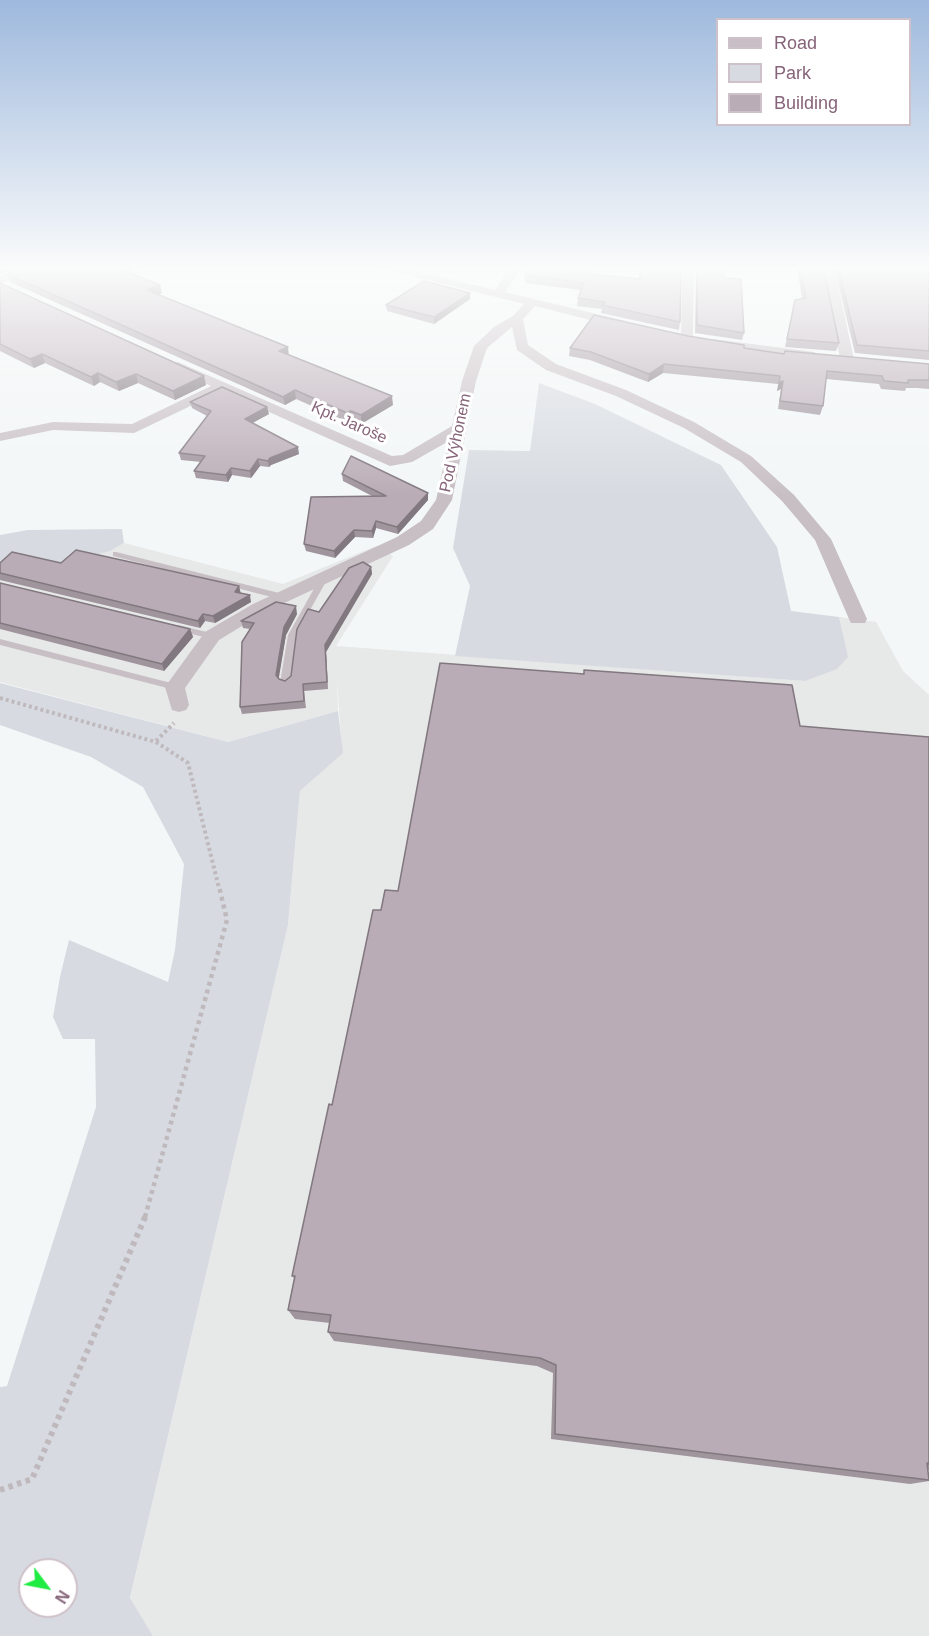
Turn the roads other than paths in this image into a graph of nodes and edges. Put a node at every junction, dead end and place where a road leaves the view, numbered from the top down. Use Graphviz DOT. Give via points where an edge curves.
graph roads {
  1 [pos="485,343"];
  2 [pos="521,343"];
  3 [pos="728,343"];
  4 [pos="840,343"];
  5 [pos="167,361"];
  6 [pos="221,386"];
  7 [pos="460,428"];
  8 [pos="0,437"];
  9 [pos="116,554"];
  10 [pos="324,578"];
  11 [pos="283,597"];
  12 [pos="858,619"];
  13 [pos="168,625"];
  14 [pos="212,636"];
  15 [pos="0,642"];
  16 [pos="285,683"];
  17 [pos="176,687"];
  18 [pos="178,705"];
  1 -- 7 [label="street, Pod Výhonem" via="469,381"];
  2 -- 12 [label="street" via="551,366 689,425 746,459 788,498 823,539"];
  3 -- 4 [label="street" via="842,359"];
  5 -- 6 [label="street, Kpt. Jaroše"];
  6 -- 7 [label="street, Kpt. Jaroše" via="390,461 407,459"];
  6 -- 8 [label="street" via="134,429 54,426"];
  7 -- 10 [label="street, Pod Výhonem" via="444,500 427,525 403,541"];
  9 -- 11 [label="lane"];
  10 -- 11 [label="street"];
  10 -- 16 [label="lane" via="292,634"];
  11 -- 14 [label="street"];
  13 -- 14 [label="lane"];
  14 -- 17 [label="street"];
  15 -- 17 [label="lane"];
  17 -- 18 [label="street"];
}
